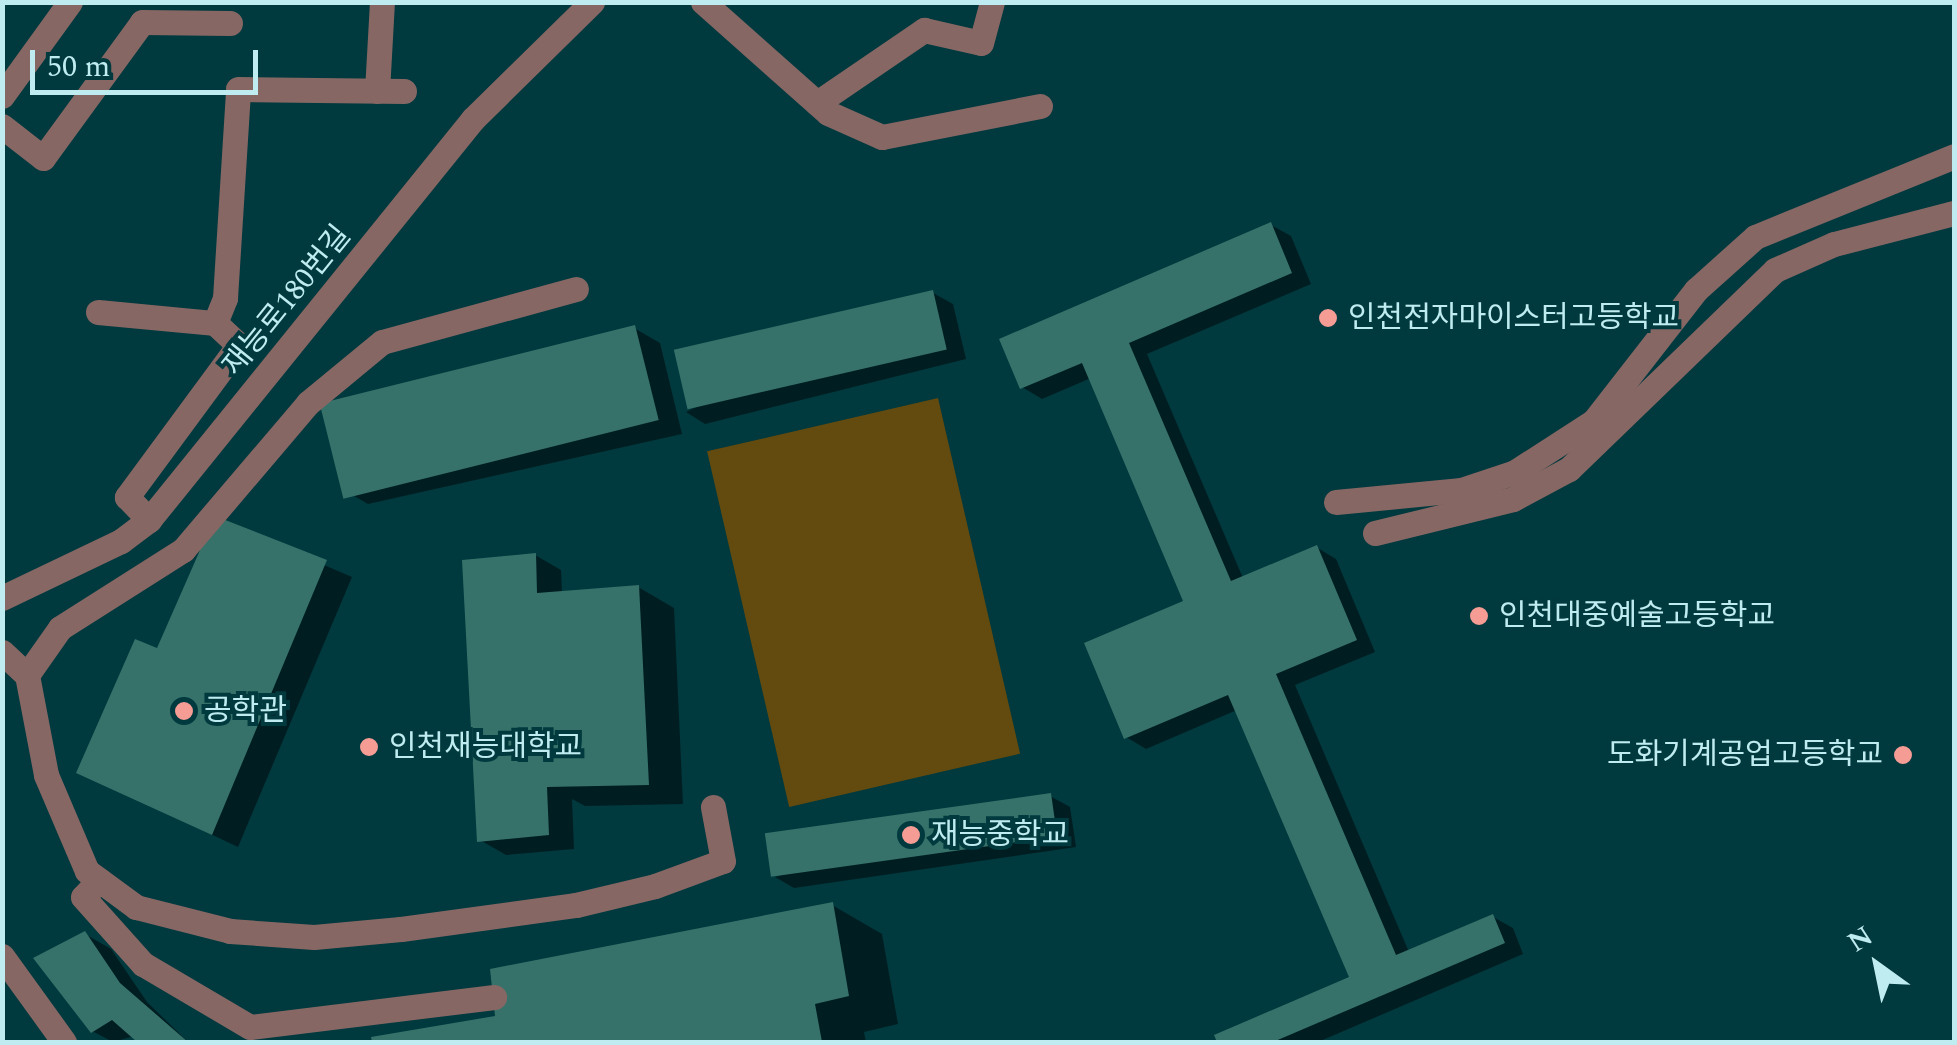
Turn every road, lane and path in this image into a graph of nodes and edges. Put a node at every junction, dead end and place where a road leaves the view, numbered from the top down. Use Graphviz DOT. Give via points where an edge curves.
graph roads {
  1 [pos="70,2"];
  2 [pos="382,2"];
  3 [pos="703,2"];
  4 [pos="992,2"];
  5 [pos="590,3"];
  6 [pos="230,23"];
  7 [pos="376,91"];
  8 [pos="404,91"];
  9 [pos="2,96"];
  10 [pos="817,103"];
  11 [pos="1040,106"];
  12 [pos="2,126"];
  13 [pos="1954,156"];
  14 [pos="1954,212"];
  15 [pos="576,289"];
  16 [pos="98,312"];
  17 [pos="215,323"];
  18 [pos="1336,502"];
  19 [pos="149,520"];
  20 [pos="1374,534"];
  21 [pos="2,598"];
  22 [pos="2,652"];
  23 [pos="27,675"];
  24 [pos="714,808"];
  25 [pos="99,880"];
  26 [pos="2,956"];
  27 [pos="494,997"];
  28 [pos="64,1042"];
  1 -- 9 [label="street"];
  2 -- 7 [label="street"];
  3 -- 10 [label="street"];
  4 -- 10 [label="street" via="982,44 924,30"];
  5 -- 19 [label="street, 재능로180번길" via="473,120"];
  6 -- 12 [label="street" via="142,22 44,158"];
  7 -- 8 [label="street"];
  7 -- 17 [label="street" via="238,89 224,298"];
  10 -- 11 [label="street" via="882,136"];
  13 -- 18 [label="street" via="1754,237 1696,290 1594,421 1515,472 1461,490"];
  14 -- 20 [label="street" via="1834,244 1776,270 1718,319 1613,431 1555,476 1513,499"];
  15 -- 23 [label="street" via="382,342 308,402 183,550 60,628"];
  16 -- 17 [label="street"];
  17 -- 19 [label="street" via="239,345 128,497"];
  19 -- 21 [label="street, 재능로180번길" via="121,541"];
  22 -- 23 [label="street"];
  23 -- 25 [label="street" via="46,775 87,870"];
  24 -- 25 [label="street" via="723,862 576,905 418,927 314,937 230,931 136,907"];
  25 -- 27 [label="street" via="82,897 143,964 250,1028"];
  26 -- 28 [label="street"];
}
